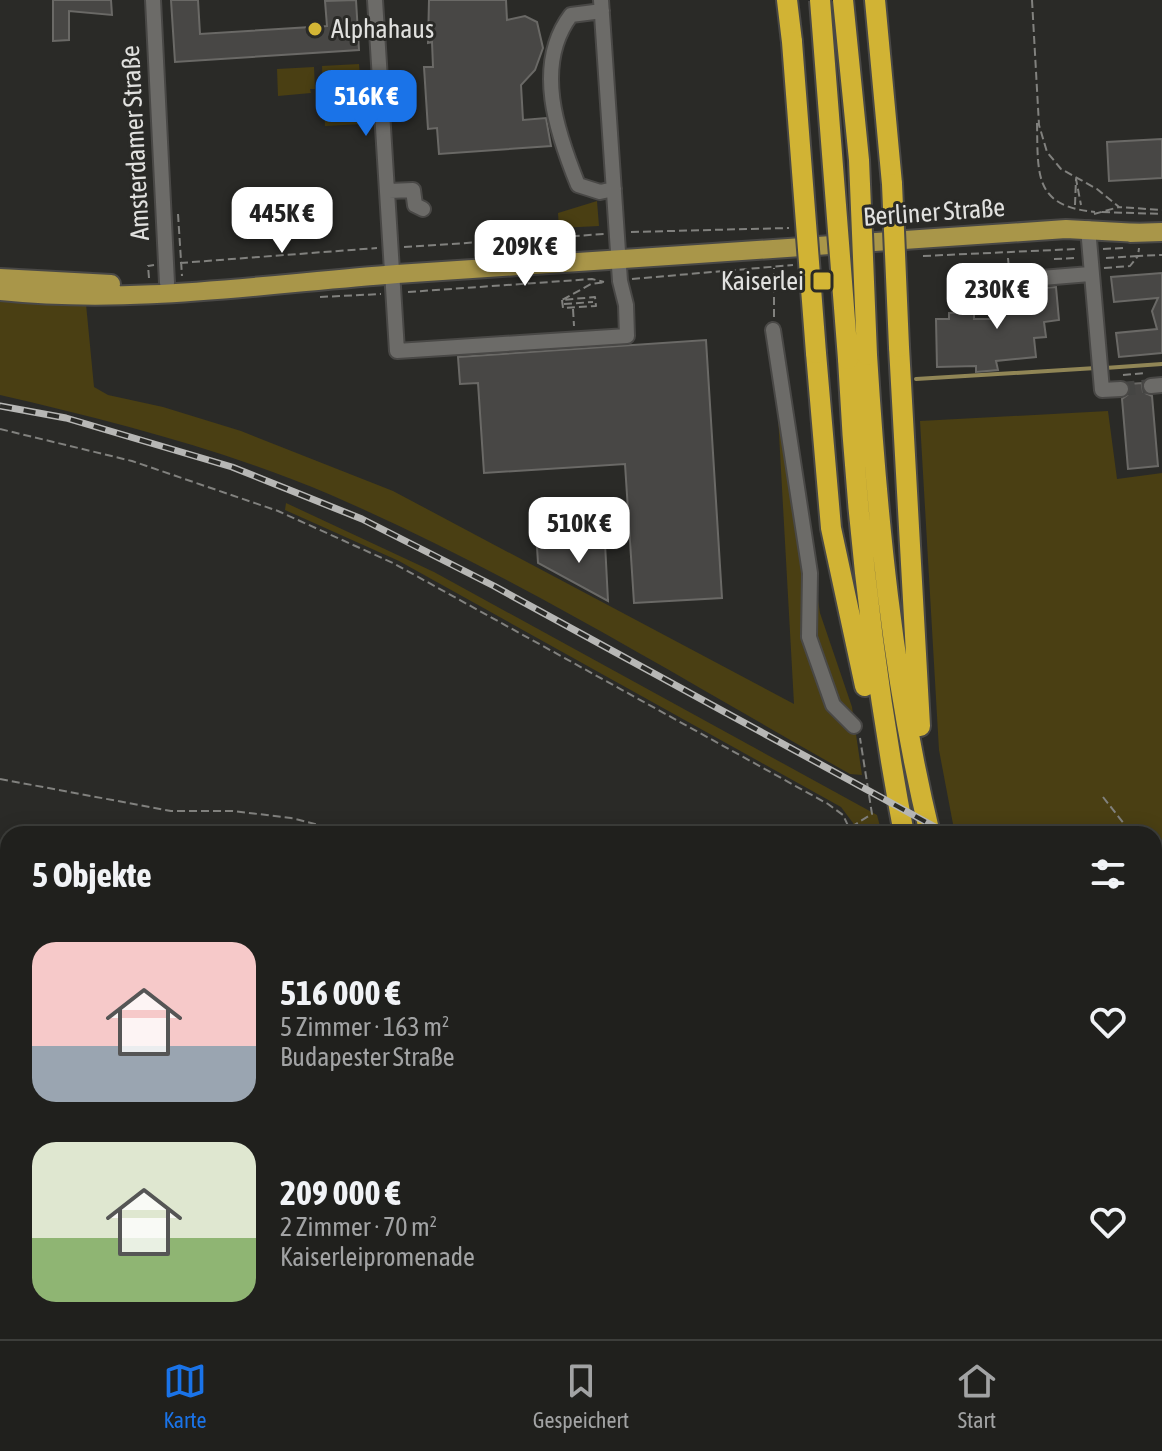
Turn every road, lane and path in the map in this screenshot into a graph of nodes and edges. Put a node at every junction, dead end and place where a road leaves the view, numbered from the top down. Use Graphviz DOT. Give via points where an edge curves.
graph roads {
  1 [pos="153,0"];
  2 [pos="375,0"];
  3 [pos="774,0"];
  4 [pos="787,0"];
  5 [pos="820,0"];
  6 [pos="843,0"];
  7 [pos="1032,0"];
  8 [pos="877,2"];
  9 [pos="602,6"];
  10 [pos="791,34"];
  11 [pos="1037,110"];
  12 [pos="1076,179"];
  13 [pos="614,189"];
  14 [pos="389,191"];
  15 [pos="177,204"];
  16 [pos="1075,205"];
  17 [pos="1081,205"];
  18 [pos="1119,207"];
  19 [pos="423,209"];
  20 [pos="1162,210"];
  21 [pos="1162,214"];
  22 [pos="1091,231"];
  23 [pos="1162,232"];
  24 [pos="603,234"];
  25 [pos="392,247"];
  26 [pos="1162,255"];
  27 [pos="911,256"];
  28 [pos="1138,256"];
  29 [pos="779,258"];
  30 [pos="1008,258"];
  31 [pos="1076,258"];
  32 [pos="1106,258"];
  33 [pos="1054,259"];
  34 [pos="181,262"];
  35 [pos="799,264"];
  36 [pos="148,266"];
  37 [pos="612,267"];
  38 [pos="1090,272"];
  39 [pos="1009,274"];
  40 [pos="393,275"];
  41 [pos="0,278"];
  42 [pos="635,278"];
  43 [pos="171,280"];
  44 [pos="969,284"];
  45 [pos="0,291"];
  46 [pos="562,302"];
  47 [pos="573,307"];
  48 [pos="773,330"];
  49 [pos="575,339"];
  50 [pos="858,357"];
  51 [pos="1100,373"];
  52 [pos="1153,381"];
  53 [pos="1121,389"];
  54 [pos="0,429"];
  55 [pos="854,726"];
  56 [pos="0,779"];
  57 [pos="920,790"];
  58 [pos="896,794"];
  59 [pos="1103,797"];
  60 [pos="324,826"];
  61 [pos="849,826"];
  62 [pos="852,826"];
  63 [pos="902,826"];
  64 [pos="928,826"];
  65 [pos="1126,826"];
  1 -- 43 [label="street, Amsterdamer Straße"];
  2 -- 14 [label="street"];
  3 -- 10 [label="highway"];
  4 -- 10 [label="highway"];
  5 -- 50 [label="highway, bridge"];
  6 -- 50 [label="highway, bridge" via="859,160"];
  7 -- 11 [label="path"];
  8 -- 57 [label="highway, bridge"];
  9 -- 13 [label="street"];
  9 -- 13 [label="street" via="571,15 555,42 551,64 556,119 578,185 600,192"];
  10 -- 58 [label="highway, bridge" via="831,528 870,713"];
  11 -- 12 [label="path" via="1047,152"];
  11 -- 22 [label="path" via="1046,193"];
  12 -- 16 [label="path"];
  12 -- 17 [label="path"];
  12 -- 18 [label="path"];
  13 -- 37 [label="street"];
  14 -- 19 [label="street" via="413,190 415,205"];
  14 -- 25 [label="street"];
  15 -- 34 [label="path"];
  18 -- 20 [label="path"];
  18 -- 22 [label="path"];
  21 -- 22 [label="path"];
  22 -- 23 [label="main road, Berliner Straße"];
  22 -- 27 [label="path"];
  22 -- 28 [label="path" via="1139,247"];
  22 -- 29 [label="main road, Berliner Straße"];
  22 -- 38 [label="street"];
  24 -- 25 [label="path"];
  25 -- 34 [label="path"];
  25 -- 40 [label="street"];
  26 -- 28 [label="path"];
  28 -- 32 [label="path"];
  28 -- 38 [label="path" via="1130,266"];
  29 -- 35 [label="path"];
  29 -- 37 [label="main road, Berliner Straße"];
  29 -- 42 [label="path"];
  29 -- 48 [label="path"];
  30 -- 39 [label="path"];
  31 -- 33 [label="path"];
  34 -- 43 [label="path"];
  36 -- 43 [label="path"];
  37 -- 40 [label="main road, Berliner Straße"];
  37 -- 46 [label="path" via="605,282 591,284"];
  37 -- 49 [label="street" via="623,336"];
  38 -- 44 [label="street"];
  38 -- 51 [label="street"];
  40 -- 43 [label="main road, Berliner Straße" via="366,271"];
  40 -- 49 [label="street" via="397,351"];
  41 -- 43 [label="main road" via="76,283"];
  43 -- 45 [label="main road" via="78,296"];
  46 -- 47 [label="path" via="563,308"];
  46 -- 47 [label="path" via="595,297 596,306"];
  47 -- 49 [label="path"];
  48 -- 55 [label="street" via="810,573 809,637 833,705"];
  50 -- 57 [label="highway"];
  50 -- 58 [label="highway" via="853,456 873,661"];
  51 -- 52 [label="path"];
  51 -- 53 [label="street" via="1102,390"];
  54 -- 61 [label="path" via="132,461 278,511 393,563 828,804"];
  55 -- 62 [label="path" via="872,814"];
  56 -- 60 [label="path" via="171,811 233,811"];
  57 -- 64 [label="highway"];
  58 -- 63 [label="highway"];
  59 -- 65 [label="path"];
}
